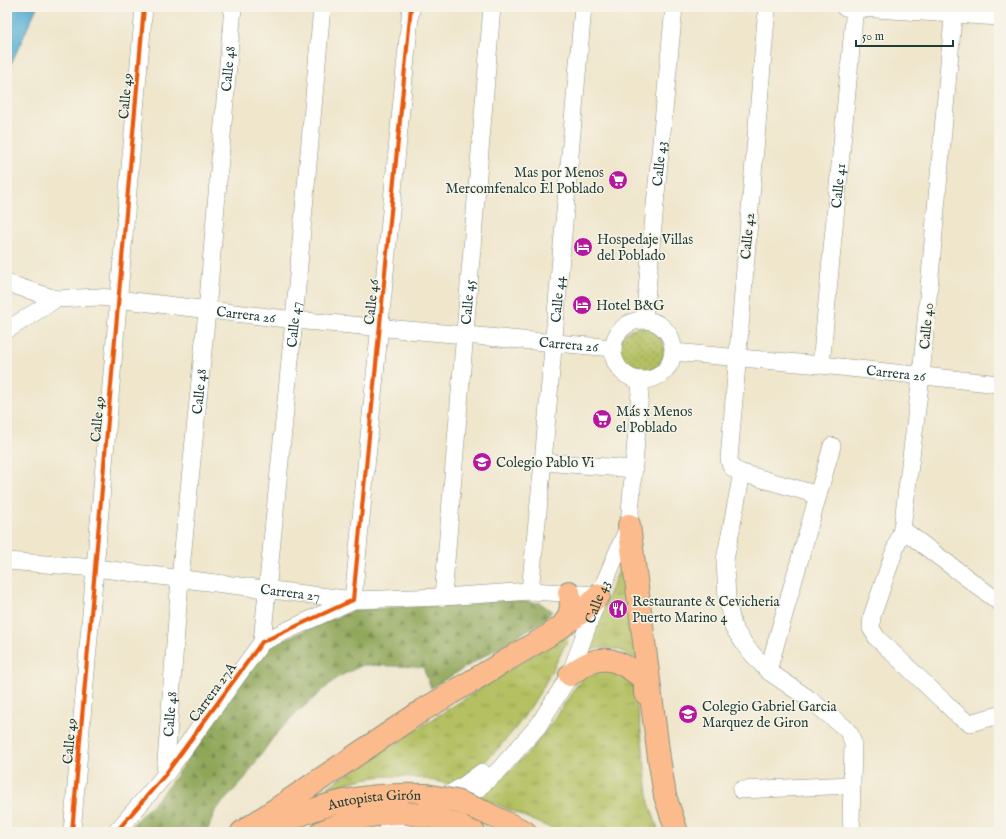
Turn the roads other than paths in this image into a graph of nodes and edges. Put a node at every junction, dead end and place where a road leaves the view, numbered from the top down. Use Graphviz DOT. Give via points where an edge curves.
graph roads {
  1 [pos="144,7"];
  2 [pos="233,7"];
  3 [pos="322,7"];
  4 [pos="411,7"];
  5 [pos="492,7"];
  6 [pos="583,7"];
  7 [pos="674,7"];
  8 [pos="767,7"];
  9 [pos="851,7"];
  10 [pos="954,11"];
  11 [pos="999,17"];
  12 [pos="7,283"];
  13 [pos="56,299"];
  14 [pos="119,300"];
  15 [pos="207,311"];
  16 [pos="294,320"];
  17 [pos="644,320"];
  18 [pos="380,327"];
  19 [pos="7,330"];
  20 [pos="464,335"];
  21 [pos="553,343"];
  22 [pos="613,348"];
  23 [pos="673,352"];
  24 [pos="737,357"];
  25 [pos="821,365"];
  26 [pos="921,377"];
  27 [pos="641,380"];
  28 [pos="999,384"];
  29 [pos="832,446"];
  30 [pos="543,462"];
  31 [pos="634,469"];
  32 [pos="736,469"];
  33 [pos="818,495"];
  34 [pos="629,525"];
  35 [pos="902,529"];
  36 [pos="7,561"];
  37 [pos="95,568"];
  38 [pos="180,579"];
  39 [pos="268,590"];
  40 [pos="530,590"];
  41 [pos="569,592"];
  42 [pos="599,595"];
  43 [pos="443,597"];
  44 [pos="353,600"];
  45 [pos="999,602"];
  46 [pos="582,612"];
  47 [pos="561,626"];
  48 [pos="262,642"];
  49 [pos="768,671"];
  50 [pos="570,675"];
  51 [pos="999,715"];
  52 [pos="165,775"];
  53 [pos="852,785"];
  54 [pos="741,790"];
  55 [pos="475,791"];
  56 [pos="407,824"];
  57 [pos="373,826"];
  58 [pos="466,830"];
  59 [pos="72,832"];
  60 [pos="116,832"];
  61 [pos="242,832"];
  62 [pos="270,832"];
  63 [pos="321,832"];
  64 [pos="525,832"];
  65 [pos="669,832"];
  66 [pos="677,832"];
  67 [pos="853,832"];
  1 -- 14 [label="street, Calle 49"];
  2 -- 15 [label="street, Calle 48"];
  3 -- 16 [label="street, Calle 47"];
  4 -- 18 [label="street, Calle 46"];
  5 -- 20 [label="street, Calle 45"];
  6 -- 21 [label="street, Calle 44"];
  7 -- 17 [label="street, Calle 43"];
  8 -- 24 [label="street, Calle 42"];
  9 -- 10 [label="street"];
  9 -- 25 [label="street, Calle 41"];
  10 -- 11 [label="street"];
  10 -- 26 [label="street, Calle 40"];
  12 -- 13 [label="street"];
  13 -- 14 [label="street, Carrera 26" via="100,297"];
  13 -- 19 [label="street"];
  14 -- 15 [label="street, Carrera 26"];
  14 -- 37 [label="street, Calle 49"];
  15 -- 16 [label="street, Carrera 26"];
  15 -- 38 [label="street, Calle 48"];
  16 -- 18 [label="street, Carrera 26"];
  16 -- 39 [label="street, Calle 47"];
  17 -- 22 [label="street" via="623,327 614,340"];
  17 -- 23 [label="street" via="665,330 670,336"];
  18 -- 20 [label="street, Carrera 26"];
  18 -- 44 [label="street, Calle 46"];
  20 -- 21 [label="street, Carrera 26"];
  20 -- 43 [label="street, Calle 45"];
  21 -- 22 [label="street, Carrera 26"];
  21 -- 30 [label="street, Calle 44"];
  22 -- 27 [label="street" via="620,370"];
  23 -- 24 [label="street, Carrera 26"];
  23 -- 27 [label="street" via="663,372"];
  24 -- 25 [label="street, Carrera 26"];
  24 -- 32 [label="street, Calle 42" via="729,459"];
  25 -- 26 [label="street, Carrera 26"];
  26 -- 28 [label="street, Carrera 26"];
  26 -- 35 [label="street, Calle 40"];
  27 -- 31 [label="street, Calle 43"];
  29 -- 33 [label="street"];
  30 -- 31 [label="street"];
  30 -- 40 [label="street, Calle 44"];
  31 -- 34 [label="street, Calle 43"];
  32 -- 33 [label="street"];
  32 -- 49 [label="street, Calle 42" via="725,560 727,600 733,627 747,648"];
  33 -- 49 [label="street"];
  34 -- 42 [label="street, Calle 43"];
  34 -- 66 [label="highway" via="659,758 665,796"];
  35 -- 45 [label="street"];
  35 -- 51 [label="street, Calle 40" via="872,616 871,628 877,638 960,717 970,722"];
  36 -- 37 [label="street, Carrera 27"];
  37 -- 38 [label="street, Carrera 27"];
  37 -- 59 [label="street, Calle 49"];
  38 -- 39 [label="street, Carrera 27"];
  38 -- 52 [label="street, Calle 48"];
  39 -- 44 [label="street, Carrera 27"];
  39 -- 48 [label="street, Calle 47"];
  40 -- 41 [label="street, Carrera 27"];
  40 -- 43 [label="street, Carrera 27"];
  41 -- 42 [label="street, Carrera 27"];
  41 -- 46 [label="street, Calle 43" via="576,597"];
  41 -- 47 [label="highway" via="571,607 566,621"];
  42 -- 46 [label="highway"];
  42 -- 50 [label="street, Calle 43"];
  43 -- 44 [label="street, Carrera 27"];
  44 -- 48 [label="street, Carrera 27A"];
  46 -- 47 [label="highway"];
  46 -- 57 [label="street, Calle 43" via="570,659 536,717 514,743 490,766 463,786 401,821"];
  47 -- 61 [label="highway" via="423,710"];
  48 -- 52 [label="street, Carrera 27A"];
  49 -- 53 [label="street, Calle 42" via="809,699 850,734 853,744"];
  50 -- 55 [label="street, Calle 43" via="538,726 498,772"];
  50 -- 65 [label="highway" via="583,664 598,659 615,660 645,680 645,725 651,770"];
  52 -- 60 [label="street, Carrera 27A"];
  53 -- 54 [label="street"];
  53 -- 67 [label="street"];
  56 -- 57 [label="highway, Autopista Girón" via="392,813"];
  56 -- 58 [label="highway, Autopista Girón, bridge" via="433,817"];
  57 -- 63 [label="highway, Autopista Girón"];
  62 -- 64 [label="highway, Autopista Girón, bridge" via="305,813 334,803 364,796 426,794 456,801"];
}
